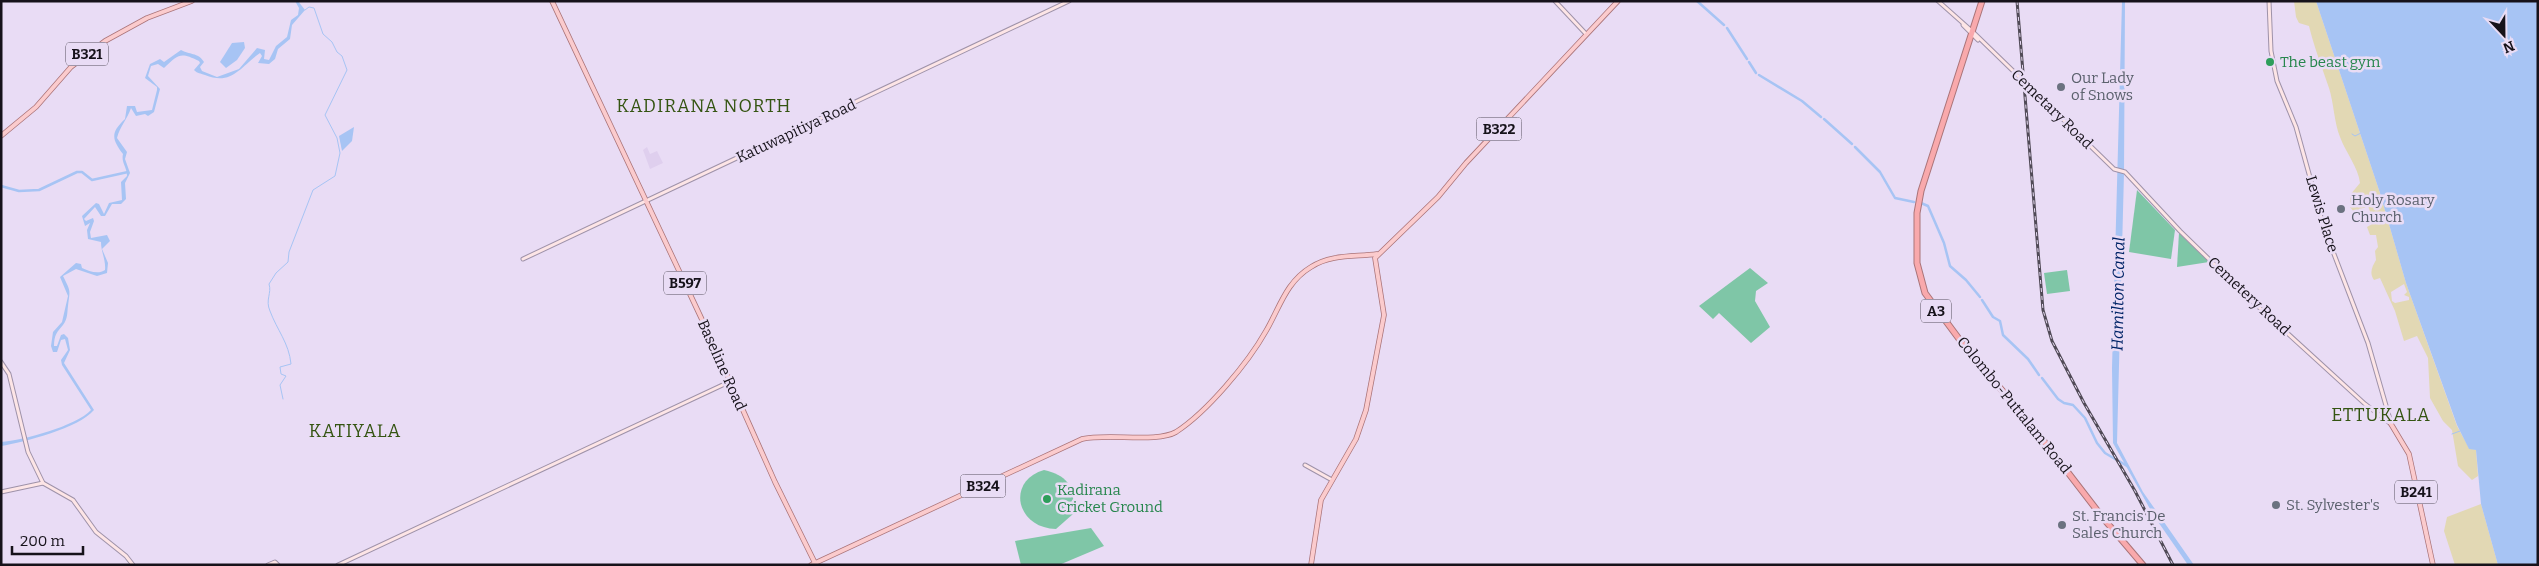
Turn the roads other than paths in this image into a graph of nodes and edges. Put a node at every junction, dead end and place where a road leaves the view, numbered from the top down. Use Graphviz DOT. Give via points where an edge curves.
graph roads {
  1 [pos="192,1"];
  2 [pos="552,1"];
  3 [pos="1069,1"];
  4 [pos="1555,1"];
  5 [pos="1618,1"];
  6 [pos="1938,1"];
  7 [pos="1981,1"];
  8 [pos="2270,1"];
  9 [pos="1971,33"];
  10 [pos="1586,34"];
  11 [pos="1,136"];
  12 [pos="2123,171"];
  13 [pos="646,202"];
  14 [pos="1378,254"];
  15 [pos="523,259"];
  16 [pos="1,362"];
  17 [pos="730,382"];
  18 [pos="2380,417"];
  19 [pos="2388,418"];
  20 [pos="2391,424"];
  21 [pos="1304,465"];
  22 [pos="1332,480"];
  23 [pos="43,483"];
  24 [pos="1,492"];
  25 [pos="814,564"];
  26 [pos="133,565"];
  27 [pos="268,565"];
  28 [pos="278,565"];
  29 [pos="338,565"];
  30 [pos="1310,565"];
  31 [pos="2139,565"];
  32 [pos="2143,565"];
  33 [pos="2433,565"];
  1 -- 11 [label="main road, B321" via="147,18 105,41 71,67 36,107"];
  2 -- 13 [label="main road, Baseline Road / B597"];
  3 -- 13 [label="street, Katuwapitiya Road"];
  4 -- 10 [label="street"];
  5 -- 10 [label="main road, B322"];
  6 -- 9 [label="street, Cemetary Road"];
  7 -- 9 [label="highway, Colombo-Puttalam Road / A3"];
  8 -- 19 [label="street, Lewis Place" via="2271,51 2277,81 2296,127 2324,228 2370,349"];
  9 -- 12 [label="street, Cemetary Road" via="2118,171"];
  9 -- 31 [label="highway, Colombo-Puttalam Road / A3" via="1918,191 1914,259 1919,284 1929,304"];
  9 -- 32 [label="highway, Colombo-Puttalam Road / A3" via="1921,191 1917,223 1920,278 1927,296 1968,351"];
  10 -- 14 [label="main road, B322" via="1438,197"];
  12 -- 18 [label="street, Cemetery Road" via="2232,282"];
  13 -- 15 [label="street, Katuwapitiya Road"];
  13 -- 17 [label="main road, Baseline Road / B597"];
  14 -- 22 [label="main road" via="1375,258 1376,271 1384,315 1373,379 1360,430"];
  14 -- 25 [label="main road, B324" via="1332,258 1300,275 1284,293 1260,340 1224,386 1210,403 1176,432 1161,437 1098,435 1082,439"];
  16 -- 23 [label="street" via="9,374 25,441"];
  17 -- 25 [label="main road, Baseline Road / B597"];
  17 -- 29 [label="street"];
  18 -- 19 [label="street"];
  18 -- 20 [label="street, Cemetery Road"];
  19 -- 20 [label="street, Lewis Place"];
  20 -- 33 [label="main road, B241" via="2409,454"];
  21 -- 22 [label="street"];
  22 -- 30 [label="main road" via="1321,500"];
  23 -- 24 [label="street"];
  23 -- 26 [label="street" via="73,500 96,532"];
  27 -- 28 [label="street" via="275,562"];
}
